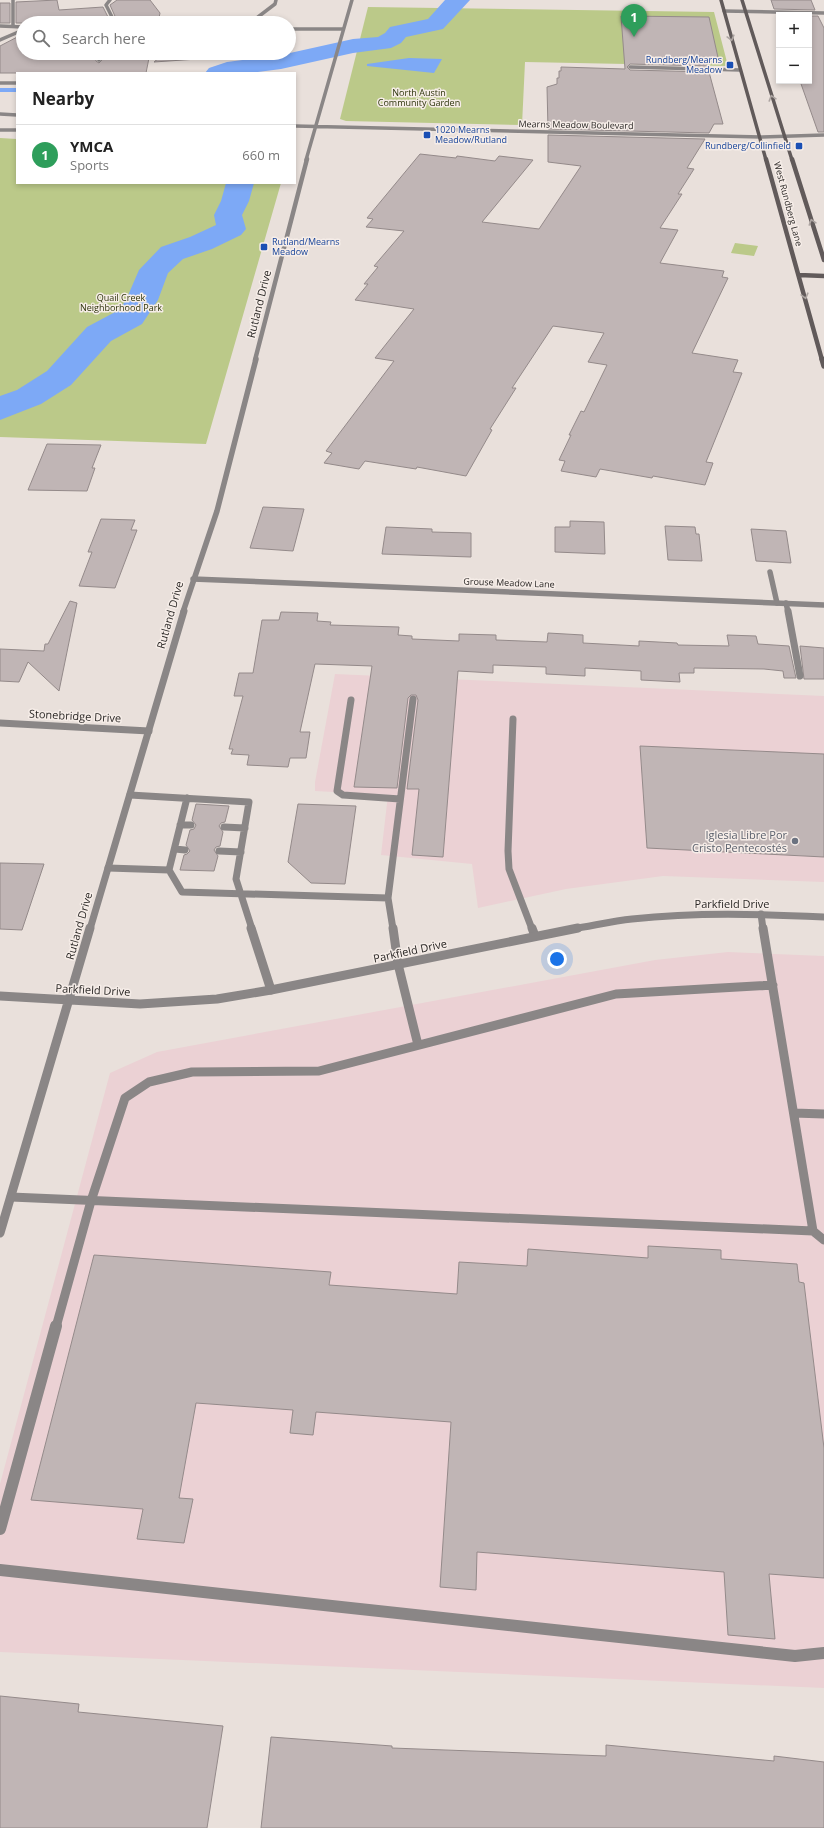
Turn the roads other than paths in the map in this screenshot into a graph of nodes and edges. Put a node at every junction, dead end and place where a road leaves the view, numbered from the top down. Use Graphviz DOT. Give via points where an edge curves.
graph roads {
  1 [pos="14,0"];
  2 [pos="110,0"];
  3 [pos="276,0"];
  4 [pos="352,0"];
  5 [pos="721,0"];
  6 [pos="742,0"];
  7 [pos="724,11"];
  8 [pos="745,12"];
  9 [pos="824,13"];
  10 [pos="112,16"];
  11 [pos="259,16"];
  12 [pos="0,26"];
  13 [pos="13,26"];
  14 [pos="16,26"];
  15 [pos="296,29"];
  16 [pos="343,29"];
  17 [pos="16,33"];
  18 [pos="0,40"];
  19 [pos="630,67"];
  20 [pos="740,70"];
  21 [pos="0,82"];
  22 [pos="16,83"];
  23 [pos="0,114"];
  24 [pos="16,114"];
  25 [pos="296,126"];
  26 [pos="315,126"];
  27 [pos="0,130"];
  28 [pos="16,130"];
  29 [pos="784,135"];
  30 [pos="824,135"];
  31 [pos="761,137"];
  32 [pos="824,260"];
  33 [pos="799,275"];
  34 [pos="824,276"];
  35 [pos="824,366"];
  36 [pos="770,572"];
  37 [pos="193,579"];
  38 [pos="777,603"];
  39 [pos="786,603"];
  40 [pos="824,605"];
  41 [pos="800,676"];
  42 [pos="413,699"];
  43 [pos="351,700"];
  44 [pos="513,719"];
  45 [pos="0,723"];
  46 [pos="149,731"];
  47 [pos="130,796"];
  48 [pos="187,798"];
  49 [pos="400,799"];
  50 [pos="180,825"];
  51 [pos="191,825"];
  52 [pos="224,827"];
  53 [pos="245,828"];
  54 [pos="175,849"];
  55 [pos="185,850"];
  56 [pos="219,851"];
  57 [pos="241,852"];
  58 [pos="108,868"];
  59 [pos="169,870"];
  60 [pos="240,892"];
  61 [pos="388,898"];
  62 [pos="761,914"];
  63 [pos="824,917"];
  64 [pos="535,936"];
  65 [pos="398,964"];
  66 [pos="773,985"];
  67 [pos="271,990"];
  68 [pos="0,996"];
  69 [pos="70,1000"];
  70 [pos="418,1045"];
  71 [pos="794,1113"];
  72 [pos="824,1114"];
  73 [pos="11,1197"];
  74 [pos="91,1201"];
  75 [pos="813,1231"];
  76 [pos="0,1233"];
  77 [pos="824,1240"];
  78 [pos="0,1529"];
  79 [pos="0,1570"];
  80 [pos="824,1653"];
  1 -- 13 [label="street"];
  2 -- 10 [label="street" via="106,5"];
  3 -- 11 [label="street" via="275,4"];
  4 -- 16 [label="street, Rutland Drive"];
  5 -- 7 [label="main road, West Rundberg Lane"];
  6 -- 8 [label="main road, West Rundberg Lane"];
  7 -- 8 [label="street"];
  7 -- 20 [label="main road, West Rundberg Lane, one-way"];
  8 -- 9 [label="street"];
  29 -- 8 [label="main road, West Rundberg Lane, one-way"];
  12 -- 13 [label="street"];
  13 -- 14 [label="street"];
  15 -- 16 [label="street"];
  16 -- 26 [label="street, Rutland Drive"];
  17 -- 18 [label="street"];
  19 -- 20 [label="street"];
  20 -- 31 [label="main road, West Rundberg Lane"];
  21 -- 22 [label="street"];
  23 -- 24 [label="street"];
  25 -- 26 [label="street, Mearns Meadow Boulevard"];
  26 -- 31 [label="street, Mearns Meadow Boulevard"];
  26 -- 37 [label="street, Rutland Drive" via="217,511"];
  27 -- 28 [label="street"];
  29 -- 30 [label="street, Mearns Meadow Boulevard"];
  29 -- 31 [label="street, Mearns Meadow Boulevard"];
  32 -- 29 [label="main road, West Rundberg Lane, one-way"];
  31 -- 33 [label="main road, West Rundberg Lane"];
  33 -- 34 [label="main road"];
  33 -- 35 [label="main road, West Rundberg Lane, one-way"];
  36 -- 38 [label="street"];
  37 -- 38 [label="street, Grouse Meadow Lane"];
  37 -- 46 [label="street, Rutland Drive"];
  38 -- 39 [label="street, Grouse Meadow Lane"];
  39 -- 40 [label="street, Grouse Meadow Lane"];
  39 -- 41 [label="street"];
  42 -- 49 [label="street"];
  43 -- 49 [label="street" via="338,791 343,795"];
  44 -- 64 [label="street" via="509,869"];
  45 -- 46 [label="street, Stonebridge Drive"];
  46 -- 47 [label="street, Rutland Drive"];
  47 -- 48 [label="street"];
  47 -- 58 [label="street, Rutland Drive"];
  48 -- 50 [label="street"];
  48 -- 53 [label="street" via="249,802"];
  49 -- 61 [label="street"];
  50 -- 51 [label="street"];
  50 -- 54 [label="street"];
  52 -- 53 [label="street"];
  53 -- 57 [label="street"];
  54 -- 55 [label="street"];
  54 -- 59 [label="street"];
  56 -- 57 [label="street"];
  57 -- 60 [label="street" via="236,879"];
  58 -- 59 [label="street"];
  58 -- 69 [label="street, Rutland Drive"];
  59 -- 60 [label="street" via="182,892"];
  60 -- 61 [label="street"];
  60 -- 67 [label="street"];
  61 -- 65 [label="street"];
  62 -- 63 [label="street, Parkfield Drive"];
  62 -- 64 [label="street, Parkfield Drive" via="632,919"];
  62 -- 66 [label="street"];
  64 -- 65 [label="street, Parkfield Drive"];
  65 -- 67 [label="street, Parkfield Drive"];
  65 -- 70 [label="street"];
  66 -- 70 [label="street" via="616,994"];
  66 -- 71 [label="street"];
  67 -- 69 [label="street, Parkfield Drive" via="177,1004"];
  68 -- 69 [label="street, Parkfield Drive"];
  69 -- 73 [label="street, Rutland Drive"];
  70 -- 74 [label="street" via="319,1070 192,1072 149,1082 125,1098"];
  71 -- 72 [label="street"];
  71 -- 75 [label="street"];
  73 -- 74 [label="street"];
  73 -- 76 [label="street, Rutland Drive"];
  74 -- 75 [label="street"];
  74 -- 78 [label="street"];
  75 -- 77 [label="street"];
  79 -- 80 [label="street" via="795,1656"];
}
